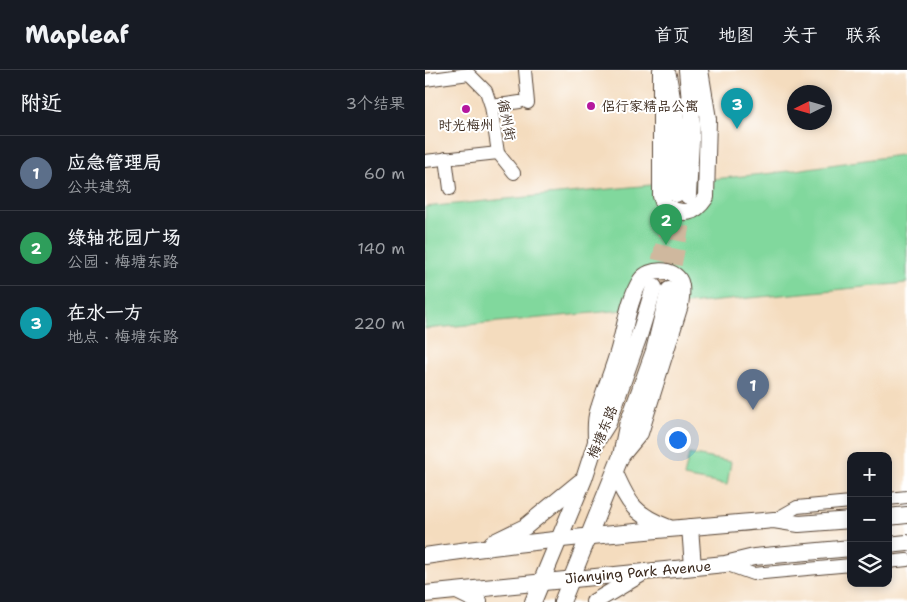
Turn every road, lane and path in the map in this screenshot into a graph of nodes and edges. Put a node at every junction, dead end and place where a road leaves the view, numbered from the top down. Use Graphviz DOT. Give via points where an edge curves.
graph roads {
  1 [pos="525,70"];
  2 [pos="661,70"];
  3 [pos="667,70"];
  4 [pos="687,70"];
  5 [pos="700,70"];
  6 [pos="475,72"];
  7 [pos="425,80"];
  8 [pos="491,106"];
  9 [pos="498,153"];
  10 [pos="446,158"];
  11 [pos="425,161"];
  12 [pos="513,173"];
  13 [pos="450,190"];
  14 [pos="595,442"];
  15 [pos="621,456"];
  16 [pos="615,473"];
  17 [pos="584,479"];
  18 [pos="907,497"];
  19 [pos="892,499"];
  20 [pos="847,502"];
  21 [pos="907,516"];
  22 [pos="892,517"];
  23 [pos="774,520"];
  24 [pos="847,520"];
  25 [pos="690,527"];
  26 [pos="671,528"];
  27 [pos="589,537"];
  28 [pos="559,540"];
  29 [pos="907,543"];
  30 [pos="892,545"];
  31 [pos="480,548"];
  32 [pos="847,548"];
  33 [pos="425,556"];
  34 [pos="907,560"];
  35 [pos="892,562"];
  36 [pos="725,564"];
  37 [pos="847,565"];
  38 [pos="693,567"];
  39 [pos="646,571"];
  40 [pos="571,579"];
  41 [pos="542,582"];
  42 [pos="457,591"];
  43 [pos="425,594"];
  44 [pos="479,602"];
  45 [pos="533,602"];
  46 [pos="562,602"];
  47 [pos="594,602"];
  1 -- 8 [label="street" via="524,103"];
  2 -- 5 [label="main road" via="661,196 665,207 677,212 692,212 706,197 709,120"];
  3 -- 4 [label="main road" via="676,120 682,195 692,122"];
  6 -- 7 [label="street"];
  6 -- 8 [label="street, 循州街"];
  8 -- 9 [label="street, 循州街"];
  9 -- 10 [label="street"];
  9 -- 12 [label="street, 循州街"];
  10 -- 11 [label="street"];
  10 -- 13 [label="street"];
  14 -- 15 [label="main road, 梅塘东路" via="608,423 640,333 661,288 653,350 627,426"];
  14 -- 15 [label="main road" via="597,417 635,291 642,278 652,271 664,271 680,281 680,305 640,433"];
  14 -- 17 [label="main road, 梅塘东路"];
  15 -- 16 [label="main road, 梅塘东路"];
  16 -- 26 [label="main road" via="630,504 652,521"];
  16 -- 27 [label="main road, 梅塘东路"];
  17 -- 28 [label="main road, 梅塘东路"];
  17 -- 31 [label="main road" via="525,527"];
  18 -- 19 [label="street"];
  20 -- 23 [label="street" via="797,507"];
  21 -- 22 [label="main road"];
  23 -- 24 [label="main road" via="799,524"];
  23 -- 25 [label="main road"];
  25 -- 26 [label="main road"];
  25 -- 38 [label="main road"];
  26 -- 27 [label="main road"];
  27 -- 28 [label="main road"];
  27 -- 40 [label="main road, 梅塘东路"];
  28 -- 31 [label="main road"];
  28 -- 41 [label="main road, 梅塘东路"];
  29 -- 30 [label="main road"];
  31 -- 33 [label="main road"];
  32 -- 36 [label="main road, Jianying Park Avenue" via="754,557"];
  34 -- 35 [label="street"];
  36 -- 37 [label="street" via="753,574"];
  36 -- 38 [label="main road, Jianying Park Avenue"];
  38 -- 39 [label="main road, Jianying Park Avenue"];
  39 -- 40 [label="main road, Jianying Park Avenue"];
  39 -- 47 [label="main road"];
  40 -- 41 [label="main road, Jianying Park Avenue"];
  40 -- 46 [label="main road, 梅塘东路"];
  41 -- 42 [label="main road, Jianying Park Avenue"];
  41 -- 45 [label="main road, 梅塘东路"];
  42 -- 43 [label="main road, Jianying Park Avenue"];
  42 -- 44 [label="main road"];
}
